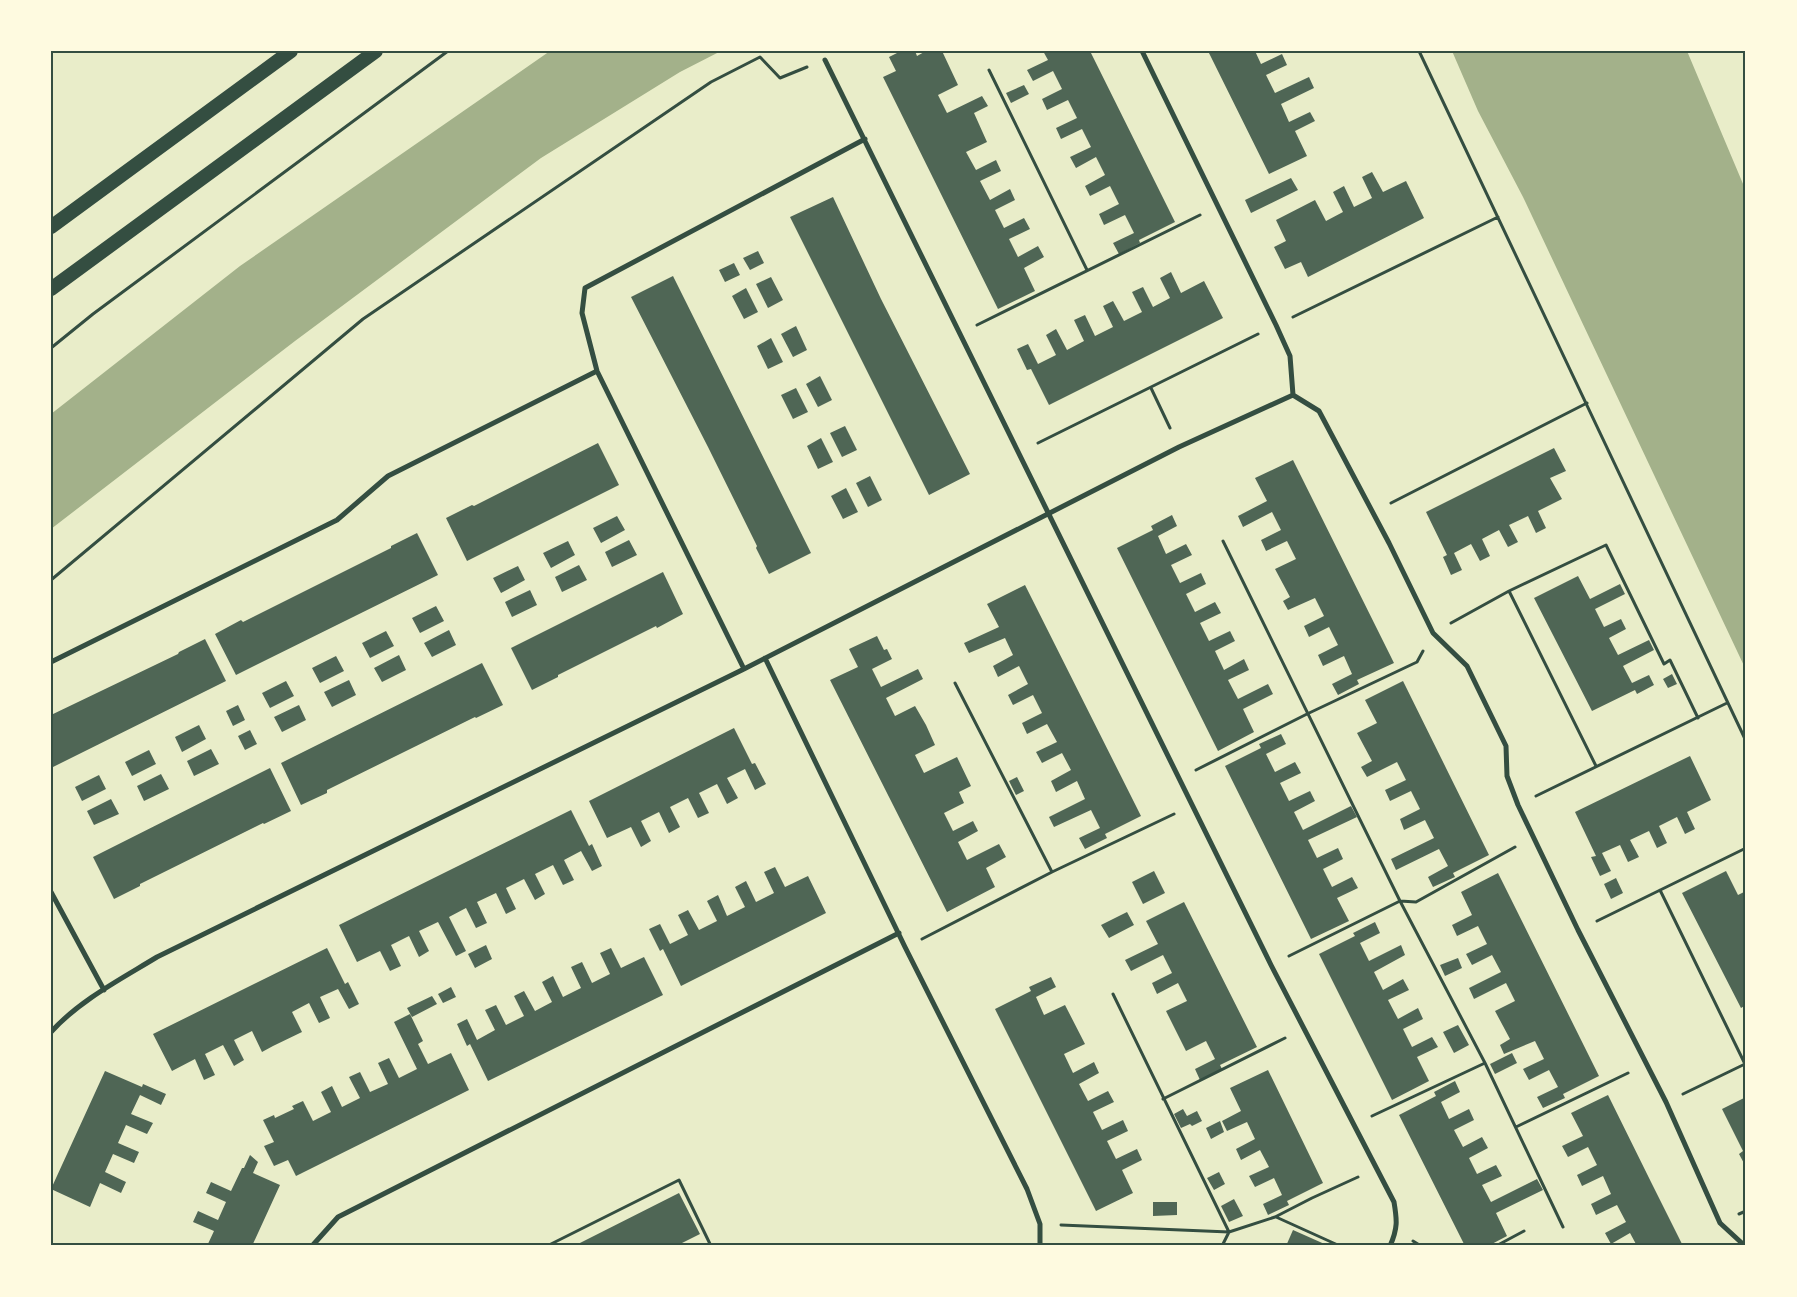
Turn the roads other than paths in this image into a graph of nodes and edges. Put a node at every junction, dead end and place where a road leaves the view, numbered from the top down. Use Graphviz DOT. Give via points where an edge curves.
graph roads {
  1 [pos="291,51"];
  2 [pos="376,51"];
  3 [pos="1142,51"];
  4 [pos="825,60"];
  5 [pos="865,139"];
  6 [pos="51,227"];
  7 [pos="51,289"];
  8 [pos="597,370"];
  9 [pos="1293,395"];
  10 [pos="1050,514"];
  11 [pos="765,658"];
  12 [pos="51,662"];
  13 [pos="744,669"];
  14 [pos="51,892"];
  15 [pos="899,933"];
  16 [pos="104,990"];
  17 [pos="51,1032"];
  18 [pos="312,1246"];
  19 [pos="1040,1246"];
  20 [pos="1390,1246"];
  21 [pos="1746,1246"];
  1 -- 6 [label="highway"];
  2 -- 7 [label="highway"];
  3 -- 9 [label="street" via="1290,356"];
  4 -- 5 [label="street"];
  5 -- 8 [label="street" via="585,288 582,313"];
  5 -- 10 [label="street"];
  8 -- 12 [label="street" via="388,476 337,520"];
  8 -- 13 [label="street"];
  9 -- 10 [label="street" via="1179,447"];
  9 -- 21 [label="street" via="1320,410 1433,633 1467,666 1506,746 1507,776 1533,837 1666,1102 1720,1223"];
  10 -- 11 [label="street"];
  10 -- 20 [label="street" via="1178,779 1394,1202 1397,1221"];
  11 -- 13 [label="street"];
  11 -- 15 [label="street"];
  13 -- 16 [label="street" via="158,957"];
  14 -- 16 [label="street"];
  15 -- 18 [label="street" via="338,1217"];
  15 -- 19 [label="street" via="1026,1189 1040,1224"];
  16 -- 17 [label="street"];
}
